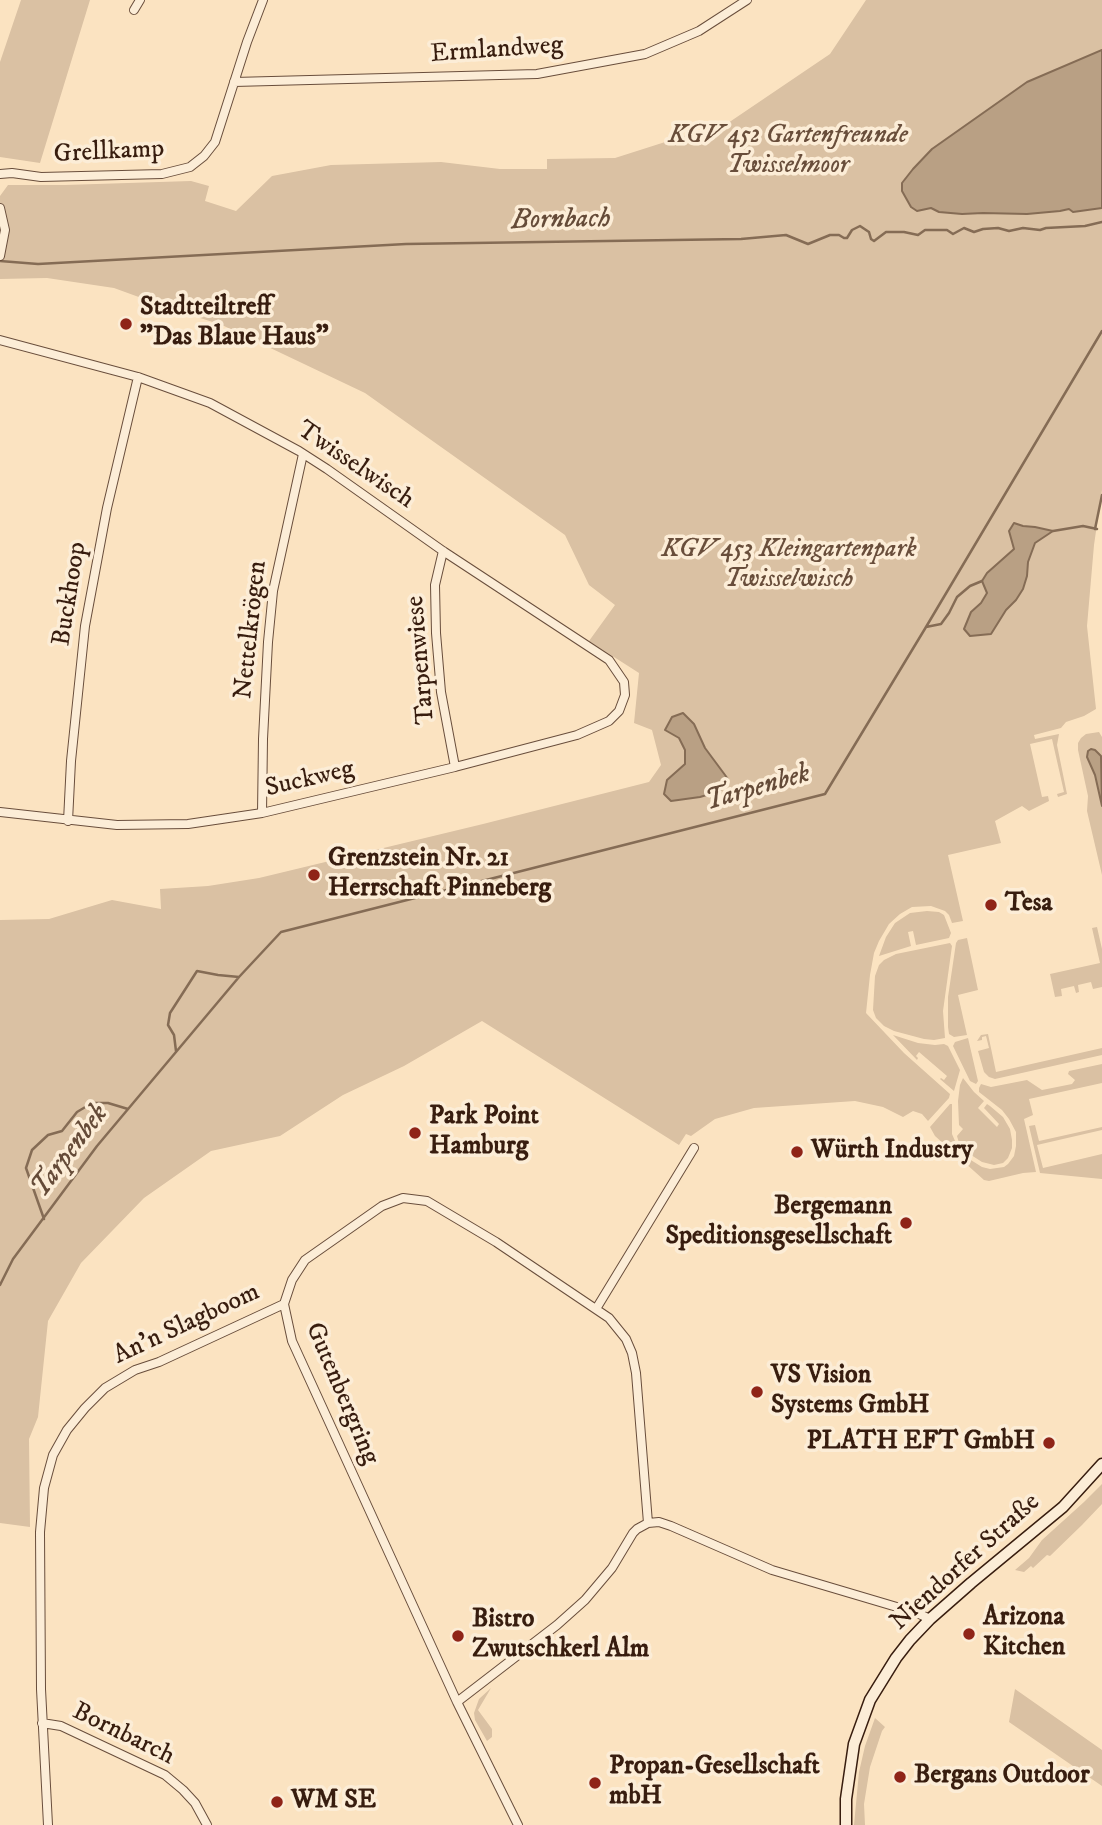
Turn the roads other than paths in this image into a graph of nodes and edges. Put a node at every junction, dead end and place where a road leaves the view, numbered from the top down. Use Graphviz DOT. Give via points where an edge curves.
graph roads {
  1 [pos="140,0"];
  2 [pos="263,0"];
  3 [pos="747,0"];
  4 [pos="134,10"];
  5 [pos="234,82"];
  6 [pos="0,174"];
  7 [pos="0,208"];
  8 [pos="1,253"];
  9 [pos="0,340"];
  10 [pos="138,377"];
  11 [pos="303,453"];
  12 [pos="443,551"];
  13 [pos="619,711"];
  14 [pos="455,767"];
  15 [pos="0,812"];
  16 [pos="262,813"];
  17 [pos="68,821"];
  18 [pos="694,1147"];
  19 [pos="284,1304"];
  20 [pos="596,1309"];
  21 [pos="1102,1464"];
  22 [pos="648,1523"];
  23 [pos="930,1619"];
  24 [pos="457,1702"];
  25 [pos="42,1723"];
  26 [pos="48,1825"];
  27 [pos="207,1825"];
  28 [pos="518,1825"];
  29 [pos="846,1825"];
  1 -- 4 [label="street"];
  2 -- 5 [label="street, Grellkamp"];
  3 -- 5 [label="street, Ermlandweg" via="699,31 645,54 537,74"];
  5 -- 6 [label="street, Grellkamp" via="215,142 190,167 162,174"];
  7 -- 8 [label="street" via="5,230"];
  9 -- 10 [label="street, Twisselwisch"];
  10 -- 11 [label="street, Twisselwisch" via="210,403"];
  10 -- 17 [label="street, Buckhoop" via="85,626"];
  11 -- 12 [label="street, Twisselwisch"];
  11 -- 16 [label="street, Nettelkrögen" via="273,591"];
  12 -- 13 [label="street, Twisselwisch" via="609,660 624,682"];
  12 -- 14 [label="street, Tarpenwiese" via="435,585 436,633"];
  13 -- 14 [label="street, Suckweg" via="577,735"];
  14 -- 16 [label="street, Suckweg"];
  15 -- 17 [label="street, Suckweg"];
  16 -- 17 [label="street, Suckweg" via="188,824"];
  18 -- 20 [label="street"];
  19 -- 20 [label="street, Gutenbergring" via="305,1260 382,1206 403,1198 427,1201"];
  19 -- 24 [label="street, Gutenbergring" via="292,1341"];
  19 -- 25 [label="street, An'n Slagboom" via="135,1370 105,1388 67,1430 53,1454 40,1532"];
  20 -- 22 [label="street, Gutenbergring" via="618,1328 632,1353"];
  21 -- 23 [label="main road, Niendorfer Straße" via="1063,1507"];
  22 -- 23 [label="street" via="671,1526 772,1570"];
  22 -- 24 [label="street" via="634,1533 585,1600"];
  23 -- 29 [label="main road, Niendorfer Straße" via="896,1658 870,1700 854,1744"];
  24 -- 28 [label="street, Gutenbergring"];
  25 -- 26 [label="street, An'n Slagboom"];
  25 -- 27 [label="street, Bornbarch" via="61,1726 165,1775 195,1803"];
}
